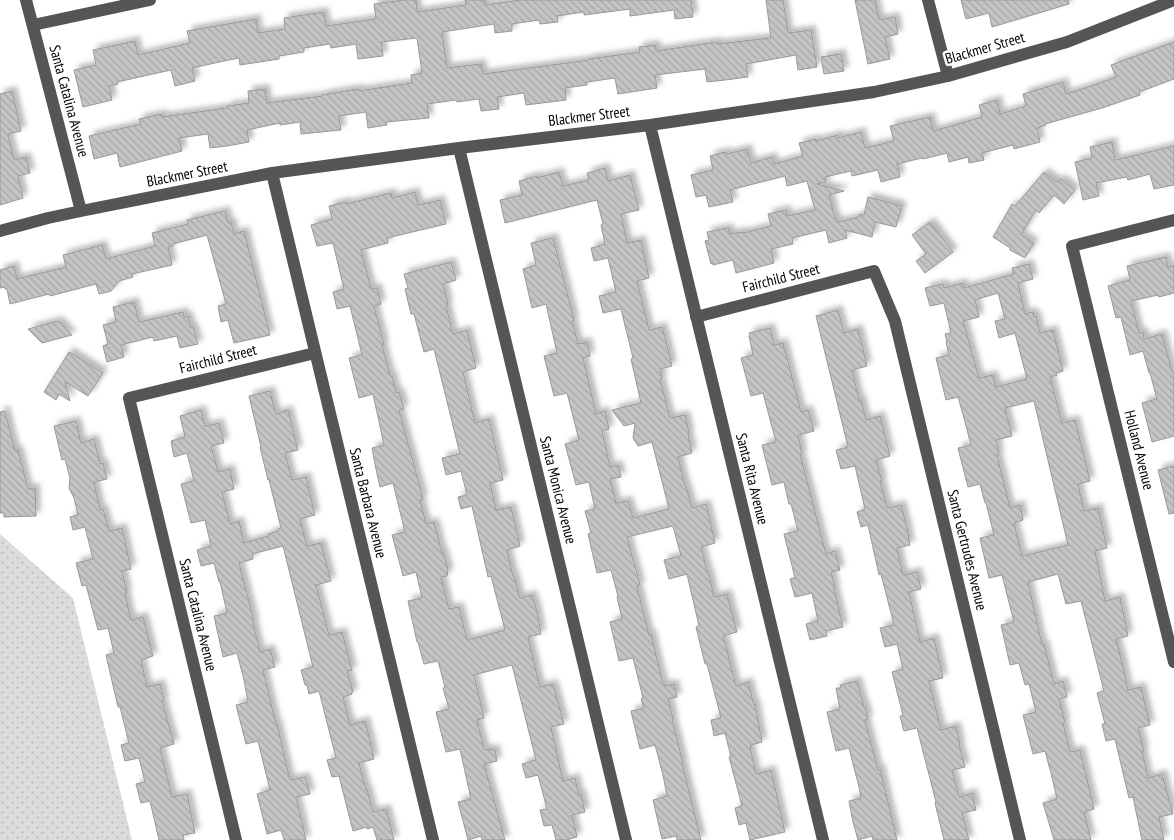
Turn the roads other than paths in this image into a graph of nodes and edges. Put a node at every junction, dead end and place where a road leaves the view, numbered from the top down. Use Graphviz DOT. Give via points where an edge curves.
graph roads {
  1 [pos="26,0"];
  2 [pos="150,0"];
  3 [pos="928,0"];
  4 [pos="1174,0"];
  5 [pos="33,25"];
  6 [pos="948,76"];
  7 [pos="650,125"];
  8 [pos="459,148"];
  9 [pos="272,173"];
  10 [pos="81,211"];
  11 [pos="1174,220"];
  12 [pos="0,231"];
  13 [pos="874,271"];
  14 [pos="696,317"];
  15 [pos="315,352"];
  16 [pos="129,398"];
  17 [pos="1174,662"];
  18 [pos="236,840"];
  19 [pos="433,840"];
  20 [pos="626,840"];
  21 [pos="823,840"];
  22 [pos="1020,840"];
  1 -- 5 [label="street, Santa Catalina Avenue"];
  2 -- 5 [label="street"];
  3 -- 6 [label="street"];
  4 -- 6 [label="street, Blackmer Street" via="1067,42"];
  5 -- 10 [label="street, Santa Catalina Avenue"];
  6 -- 7 [label="street, Blackmer Street" via="874,92"];
  7 -- 8 [label="street, Blackmer Street"];
  7 -- 14 [label="street, Santa Rita Avenue"];
  8 -- 9 [label="street, Blackmer Street"];
  8 -- 20 [label="street, Santa Monica Avenue"];
  9 -- 10 [label="street, Blackmer Street"];
  9 -- 15 [label="street, Santa Barbara Avenue"];
  10 -- 12 [label="street, Blackmer Street"];
  11 -- 17 [label="street, Holland Avenue" via="1072,246"];
  13 -- 14 [label="street, Fairchild Street"];
  13 -- 22 [label="street, Santa Gertrudes Avenue" via="895,321"];
  14 -- 21 [label="street, Santa Rita Avenue"];
  15 -- 16 [label="street, Fairchild Street"];
  15 -- 19 [label="street, Santa Barbara Avenue"];
  16 -- 18 [label="street, Santa Catalina Avenue"];
}
